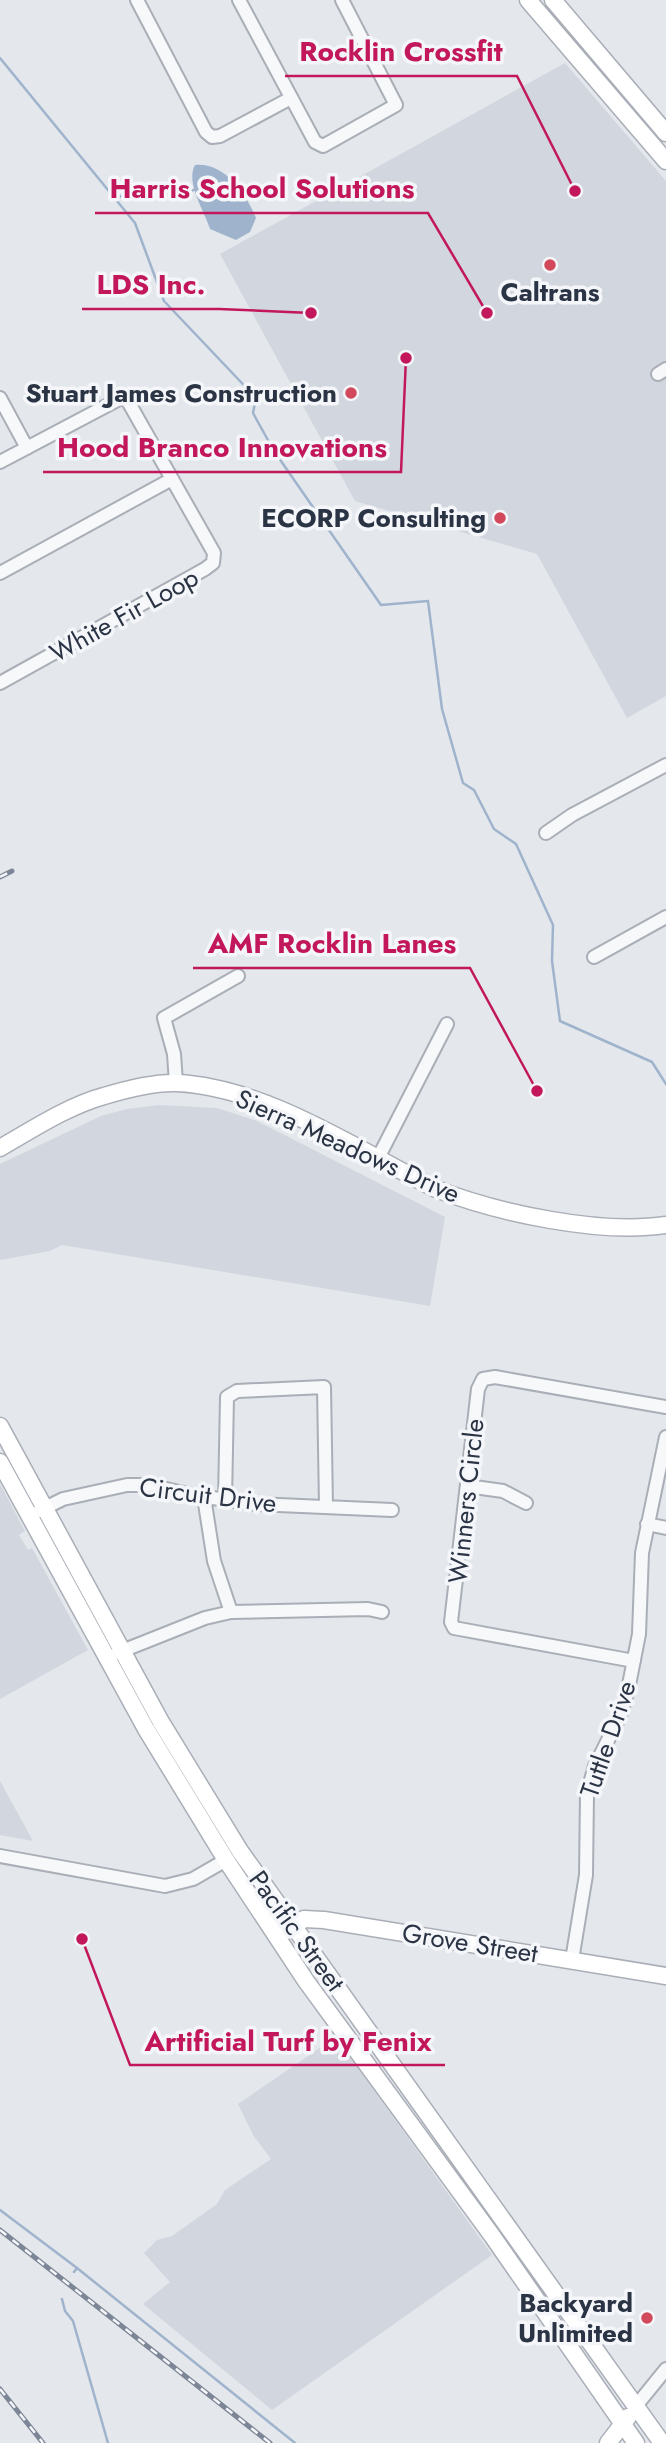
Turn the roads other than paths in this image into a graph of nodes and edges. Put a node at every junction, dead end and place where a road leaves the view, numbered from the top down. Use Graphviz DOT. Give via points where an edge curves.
graph roads {
  1 [pos="137,0"];
  2 [pos="239,0"];
  3 [pos="342,0"];
  4 [pos="528,0"];
  5 [pos="553,0"];
  6 [pos="291,98"];
  7 [pos="666,132"];
  8 [pos="666,161"];
  9 [pos="0,398"];
  10 [pos="27,448"];
  11 [pos="0,462"];
  12 [pos="172,479"];
  13 [pos="0,573"];
  14 [pos="0,683"];
  15 [pos="666,765"];
  16 [pos="546,833"];
  17 [pos="666,917"];
  18 [pos="594,957"];
  19 [pos="238,976"];
  20 [pos="447,1024"];
  21 [pos="176,1083"];
  22 [pos="0,1148"];
  23 [pos="377,1160"];
  24 [pos="666,1226"];
  25 [pos="666,1407"];
  26 [pos="0,1426"];
  27 [pos="666,1437"];
  28 [pos="0,1462"];
  29 [pos="467,1486"];
  30 [pos="204,1497"];
  31 [pos="225,1500"];
  32 [pos="526,1503"];
  33 [pos="326,1506"];
  34 [pos="45,1508"];
  35 [pos="392,1510"];
  36 [pos="29,1516"];
  37 [pos="647,1524"];
  38 [pos="666,1528"];
  39 [pos="231,1612"];
  40 [pos="383,1612"];
  41 [pos="122,1651"];
  42 [pos="107,1657"];
  43 [pos="634,1661"];
  44 [pos="0,1856"];
  45 [pos="226,1860"];
  46 [pos="293,1926"];
  47 [pos="278,1936"];
  48 [pos="572,1960"];
  49 [pos="666,1976"];
  50 [pos="338,2025"];
  51 [pos="389,2059"];
  52 [pos="441,2135"];
  53 [pos="451,2180"];
  54 [pos="516,2269"];
  55 [pos="558,2296"];
  56 [pos="666,2369"];
  57 [pos="636,2406"];
  58 [pos="623,2423"];
  59 [pos="608,2443"];
  60 [pos="636,2443"];
  61 [pos="662,2443"];
  1 -- 6 [label="street" via="212,137"];
  2 -- 6 [label="street"];
  3 -- 6 [label="street" via="396,105 318,146"];
  4 -- 8 [label="main road"];
  5 -- 7 [label="main road"];
  9 -- 10 [label="street"];
  10 -- 11 [label="street, White Fir Loop"];
  10 -- 12 [label="street, White Fir Loop" via="125,396"];
  12 -- 13 [label="street"];
  12 -- 14 [label="street, White Fir Loop" via="208,540 213,563"];
  15 -- 16 [label="street"];
  17 -- 18 [label="street"];
  19 -- 21 [label="street" via="164,1018"];
  20 -- 23 [label="street"];
  21 -- 22 [label="main road, Sierra Meadows Drive" via="102,1096"];
  21 -- 23 [label="main road, Sierra Meadows Drive" via="217,1088 266,1102"];
  23 -- 24 [label="main road, Sierra Meadows Drive" via="436,1189 500,1209 615,1228"];
  25 -- 29 [label="street, Winners Circle" via="488,1376 479,1383"];
  26 -- 34 [label="main road, Pacific Street"];
  27 -- 37 [label="street, Tuttle Drive"];
  28 -- 36 [label="main road, Pacific Street"];
  29 -- 32 [label="street" via="503,1491"];
  29 -- 43 [label="street, Winners Circle" via="454,1628"];
  30 -- 31 [label="street, Circuit Drive"];
  30 -- 34 [label="street, Circuit Drive" via="150,1485 127,1485 63,1499"];
  30 -- 39 [label="street" via="211,1549"];
  31 -- 33 [label="street, Circuit Drive"];
  31 -- 33 [label="street" via="227,1397 237,1391 308,1385 324,1387"];
  33 -- 35 [label="street, Circuit Drive"];
  34 -- 36 [label="street, Circuit Drive"];
  34 -- 41 [label="main road, Pacific Street"];
  36 -- 42 [label="main road, Pacific Street"];
  37 -- 38 [label="street"];
  37 -- 43 [label="street, Tuttle Drive"];
  39 -- 40 [label="street"];
  39 -- 41 [label="street"];
  41 -- 42 [label="street"];
  41 -- 46 [label="main road, Pacific Street" via="194,1779"];
  42 -- 45 [label="main road, Pacific Street"];
  43 -- 48 [label="street, Tuttle Drive" via="624,1705 597,1759 587,1794 586,1875"];
  44 -- 45 [label="street" via="165,1886 193,1879"];
  45 -- 47 [label="main road, Pacific Street"];
  46 -- 47 [label="main road, Grove Street"];
  46 -- 48 [label="main road, Grove Street" via="304,1919 324,1920"];
  46 -- 51 [label="main road, Pacific Street"];
  47 -- 50 [label="main road, Pacific Street"];
  48 -- 49 [label="main road, Grove Street"];
  50 -- 51 [label="main road" via="352,2027"];
  50 -- 53 [label="main road, Pacific Street"];
  51 -- 52 [label="main road, Pacific Street"];
  52 -- 53 [label="main road" via="453,2171"];
  52 -- 55 [label="main road, Pacific Street"];
  53 -- 54 [label="main road, Pacific Street"];
  54 -- 55 [label="main road"];
  54 -- 58 [label="main road, Pacific Street"];
  55 -- 57 [label="main road, Pacific Street"];
  56 -- 57 [label="street"];
  57 -- 58 [label="main road"];
  57 -- 61 [label="main road, Pacific Street"];
  58 -- 59 [label="main road"];
  58 -- 60 [label="main road, Pacific Street"];
}
